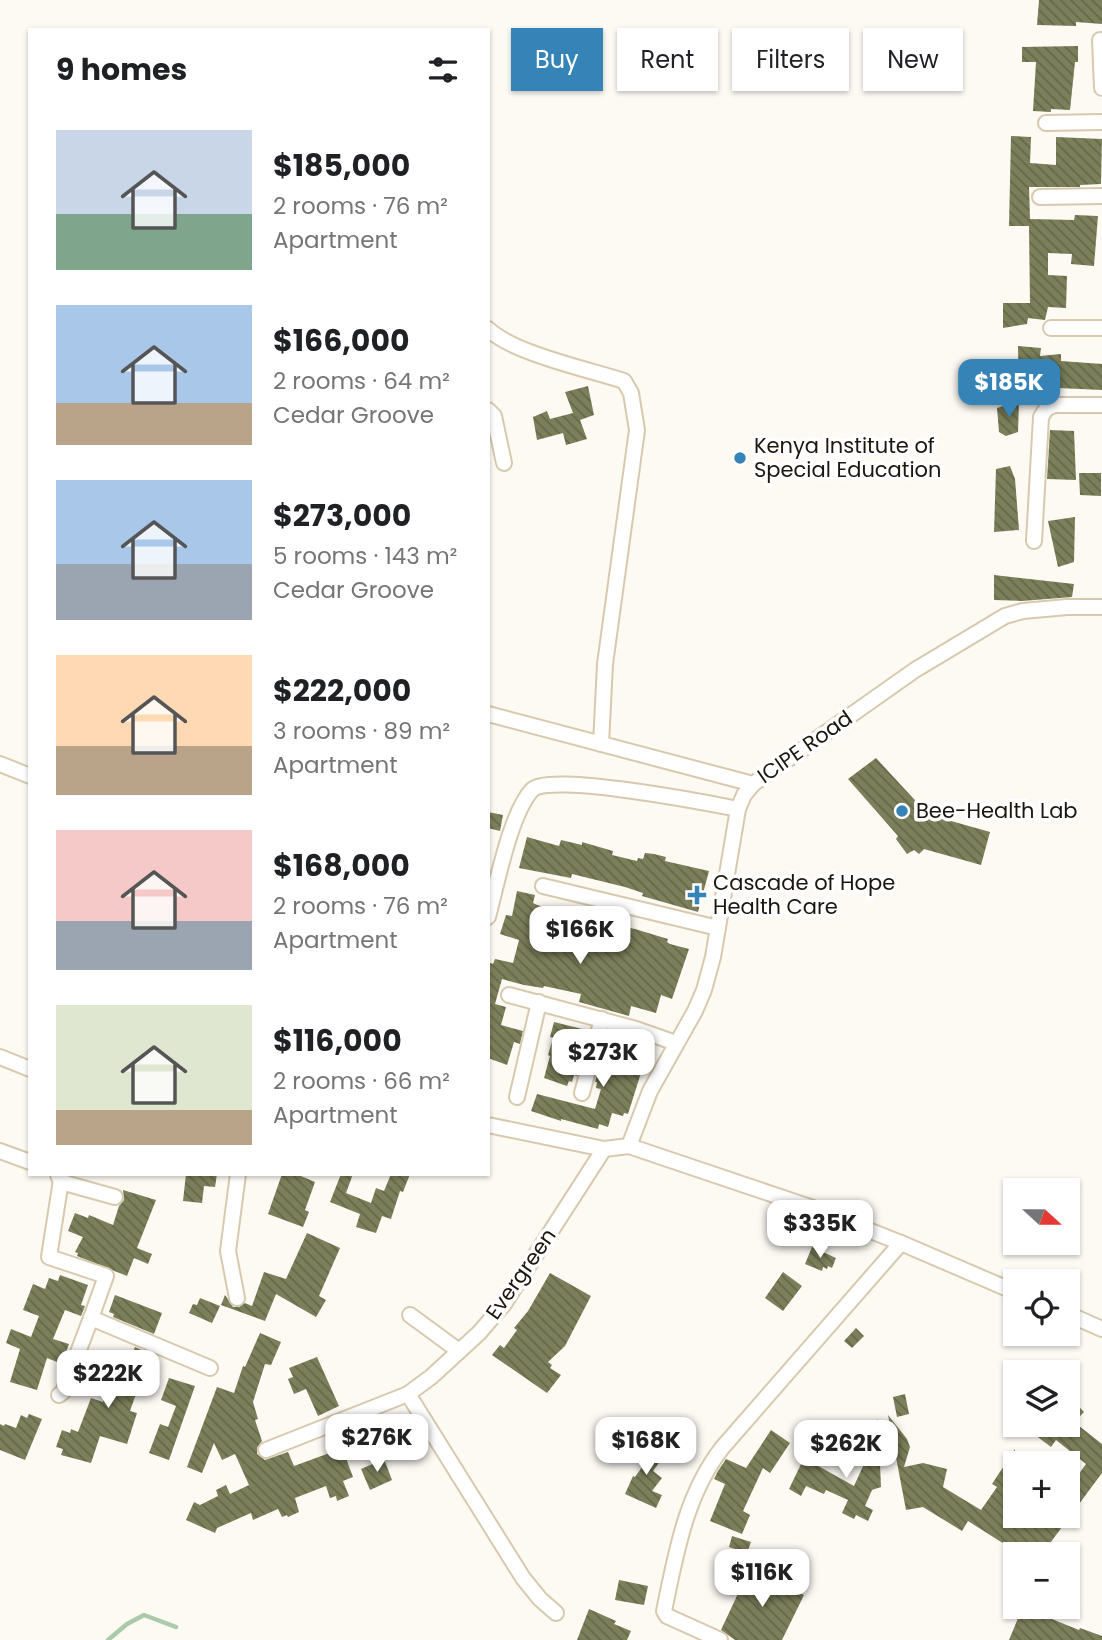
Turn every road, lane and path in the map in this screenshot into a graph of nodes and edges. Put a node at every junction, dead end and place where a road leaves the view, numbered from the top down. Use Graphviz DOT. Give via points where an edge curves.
graph roads {
  1 [pos="1100,40"];
  2 [pos="1102,88"];
  3 [pos="1102,122"];
  4 [pos="1046,123"];
  5 [pos="1040,197"];
  6 [pos="1102,197"];
  7 [pos="1051,328"];
  8 [pos="1102,328"];
  9 [pos="490,331"];
  10 [pos="1102,405"];
  11 [pos="490,412"];
  12 [pos="504,463"];
  13 [pos="1034,541"];
  14 [pos="1102,607"];
  15 [pos="490,714"];
  16 [pos="601,744"];
  17 [pos="0,764"];
  18 [pos="28,775"];
  19 [pos="753,784"];
  20 [pos="738,809"];
  21 [pos="543,886"];
  22 [pos="490,910"];
  23 [pos="718,928"];
  24 [pos="509,995"];
  25 [pos="538,1002"];
  26 [pos="602,1020"];
  27 [pos="676,1043"];
  28 [pos="0,1057"];
  29 [pos="28,1068"];
  30 [pos="582,1093"];
  31 [pos="517,1097"];
  32 [pos="490,1125"];
  33 [pos="629,1146"];
  34 [pos="604,1149"];
  35 [pos="0,1151"];
  36 [pos="28,1161"];
  37 [pos="238,1176"];
  38 [pos="60,1177"];
  39 [pos="115,1197"];
  40 [pos="901,1243"];
  41 [pos="1003,1287"];
  42 [pos="237,1298"];
  43 [pos="410,1315"];
  44 [pos="91,1318"];
  45 [pos="1080,1319"];
  46 [pos="1102,1329"];
  47 [pos="459,1352"];
  48 [pos="210,1368"];
  49 [pos="408,1394"];
  50 [pos="59,1395"];
  51 [pos="266,1450"];
  52 [pos="556,1613"];
  53 [pos="720,1640"];
  1 -- 2 [label="street"];
  3 -- 4 [label="street"];
  5 -- 6 [label="street"];
  7 -- 8 [label="street"];
  9 -- 16 [label="street" via="528,351 624,381 631,393 637,430 605,664"];
  10 -- 13 [label="street" via="1054,405 1041,417"];
  11 -- 12 [label="street"];
  14 -- 19 [label="street, ICIPE Road" via="1005,615 915,670"];
  15 -- 16 [label="street, ICIPE Road"];
  16 -- 19 [label="street, ICIPE Road"];
  17 -- 18 [label="street"];
  19 -- 20 [label="street"];
  20 -- 22 [label="street" via="571,783 534,787 521,806"];
  20 -- 23 [label="street"];
  21 -- 23 [label="street"];
  23 -- 27 [label="street" via="704,990"];
  24 -- 25 [label="street"];
  25 -- 26 [label="street"];
  25 -- 31 [label="street"];
  26 -- 27 [label="street"];
  26 -- 30 [label="street"];
  27 -- 33 [label="street" via="650,1091"];
  28 -- 29 [label="street"];
  32 -- 34 [label="street"];
  33 -- 34 [label="street"];
  33 -- 40 [label="street"];
  34 -- 47 [label="street, Evergreen" via="504,1304"];
  35 -- 36 [label="street"];
  37 -- 42 [label="street" via="228,1251"];
  38 -- 39 [label="street"];
  38 -- 44 [label="street" via="49,1257 106,1276"];
  40 -- 41 [label="street"];
  40 -- 53 [label="street" via="722,1448 705,1474 682,1526 664,1611"];
  43 -- 47 [label="street"];
  44 -- 48 [label="street"];
  44 -- 50 [label="street"];
  45 -- 46 [label="street"];
  47 -- 49 [label="street, Evergreen"];
  49 -- 51 [label="street, Evergreen"];
  49 -- 52 [label="street" via="523,1578"];
}
